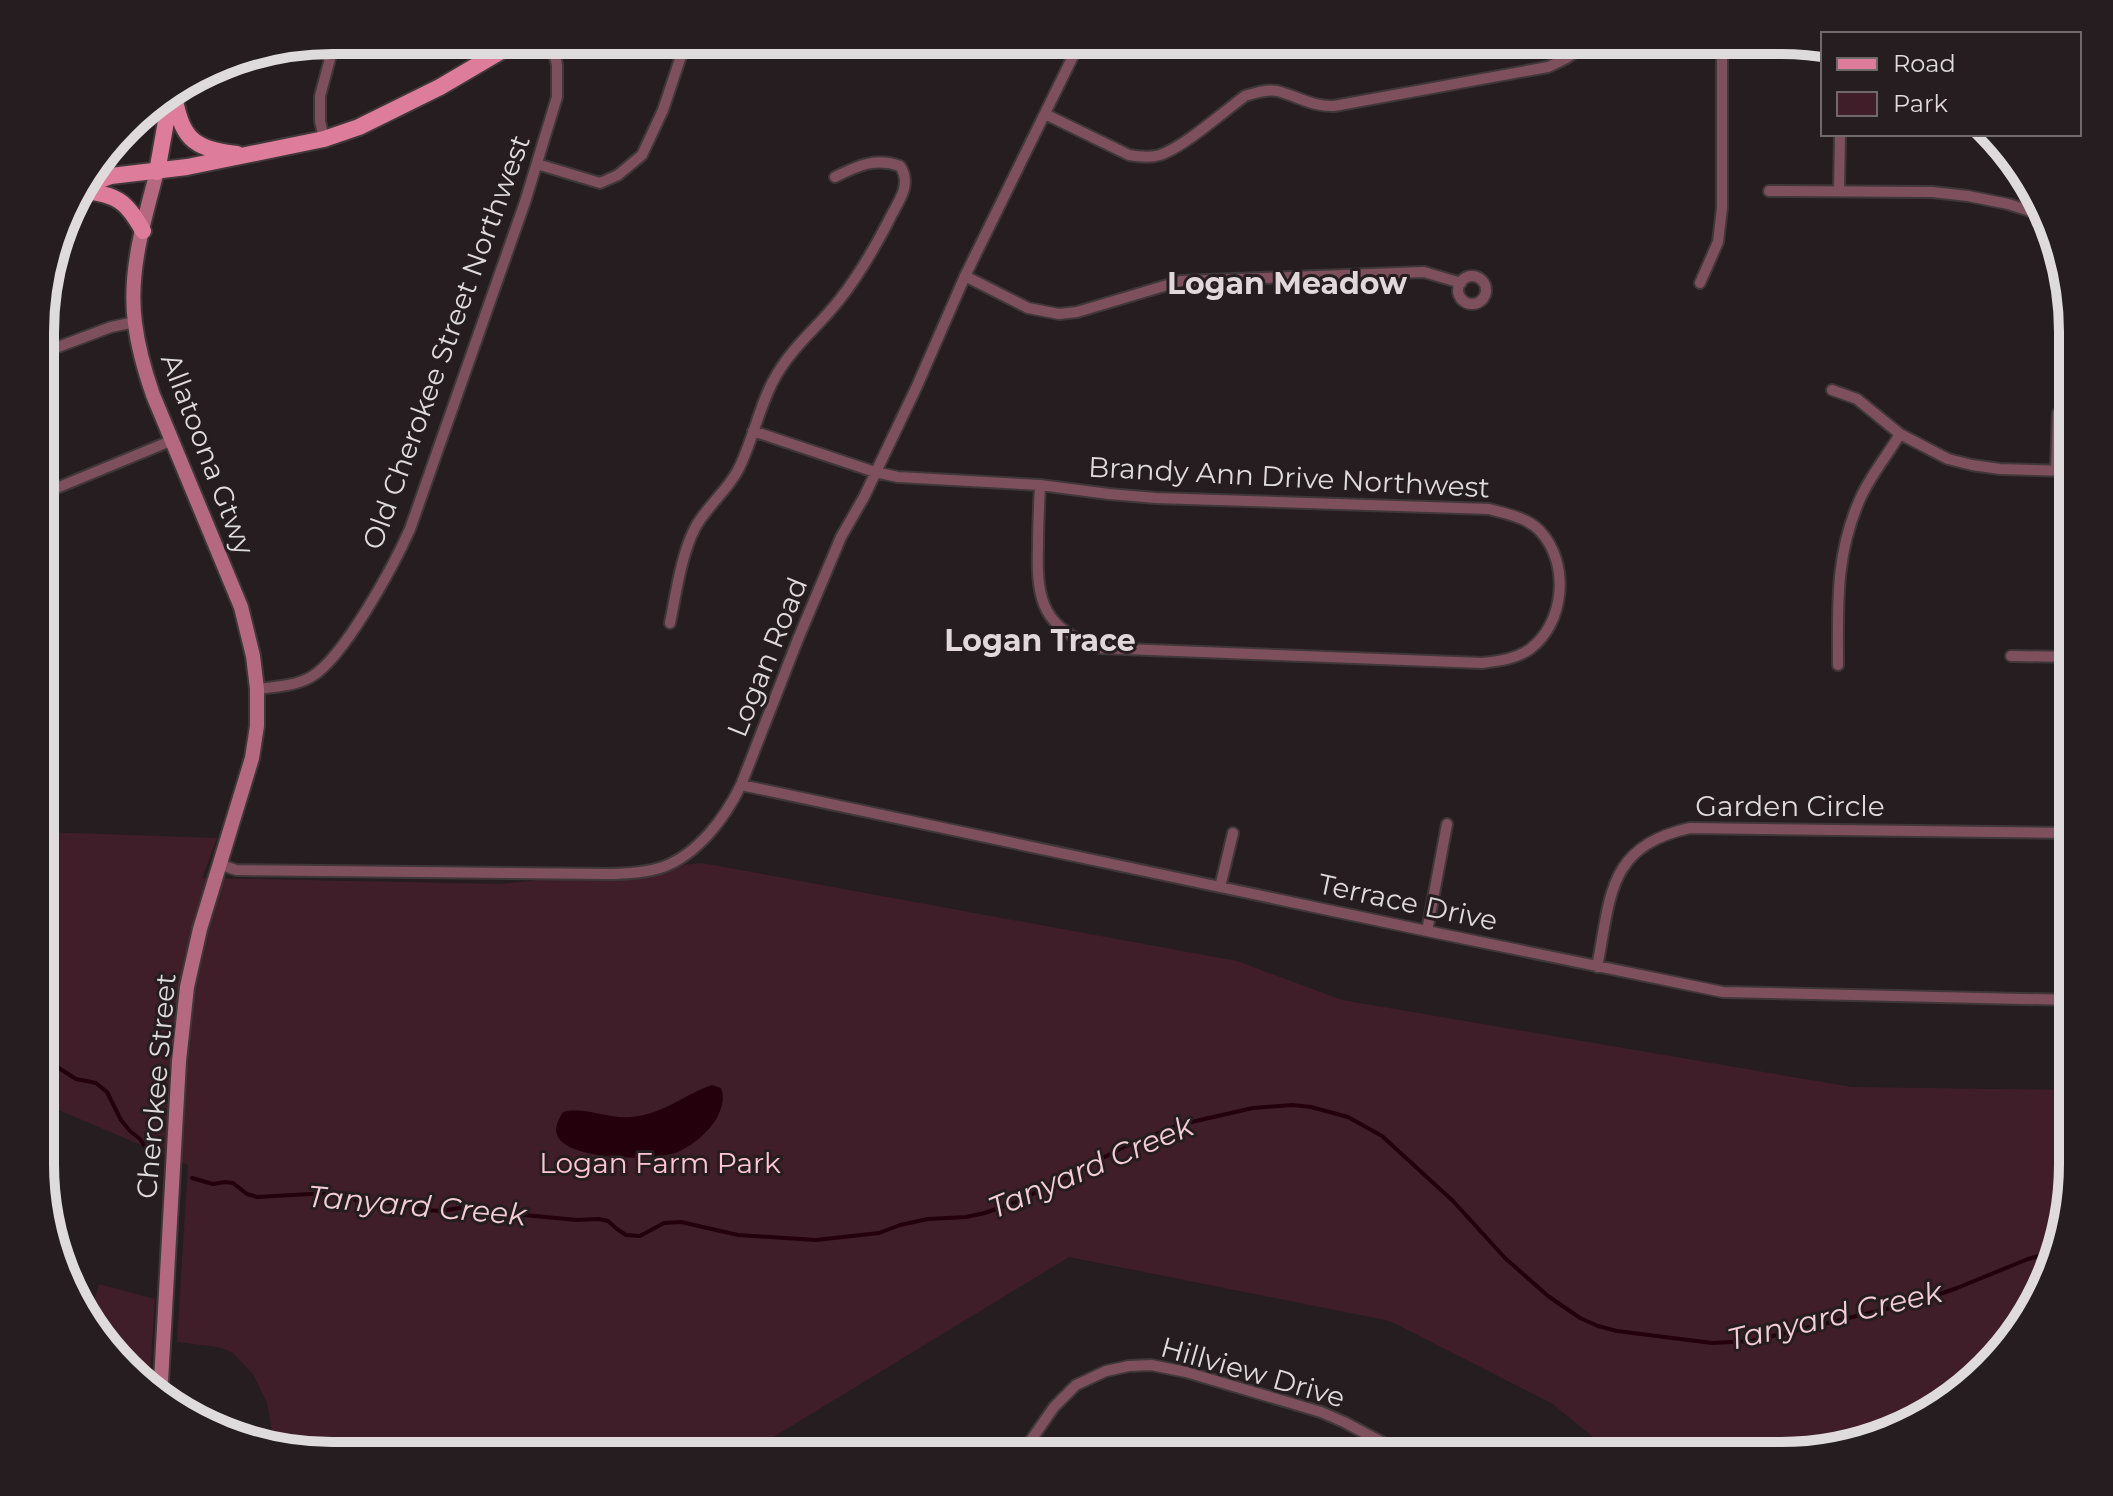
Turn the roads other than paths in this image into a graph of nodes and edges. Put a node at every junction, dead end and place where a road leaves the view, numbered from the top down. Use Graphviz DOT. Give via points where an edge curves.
graph roads {
  1 [pos="331,55"];
  2 [pos="494,55"];
  3 [pos="555,55"];
  4 [pos="681,55"];
  5 [pos="1074,55"];
  6 [pos="1571,55"];
  7 [pos="1722,55"];
  8 [pos="175,102"];
  9 [pos="170,107"];
  10 [pos="1045,114"];
  11 [pos="1840,136"];
  12 [pos="324,139"];
  13 [pos="250,155"];
  14 [pos="537,164"];
  15 [pos="157,172"];
  16 [pos="104,174"];
  17 [pos="111,176"];
  18 [pos="835,177"];
  19 [pos="99,181"];
  20 [pos="93,190"];
  21 [pos="1839,190"];
  22 [pos="1769,191"];
  23 [pos="2031,211"];
  24 [pos="143,231"];
  25 [pos="965,276"];
  26 [pos="1461,283"];
  27 [pos="1700,283"];
  28 [pos="135,322"];
  29 [pos="54,348"];
  30 [pos="1832,390"];
  31 [pos="2058,413"];
  32 [pos="753,431"];
  33 [pos="1900,434"];
  34 [pos="173,440"];
  35 [pos="2056,470"];
  36 [pos="875,472"];
  37 [pos="1040,485"];
  38 [pos="54,489"];
  39 [pos="670,623"];
  40 [pos="2011,656"];
  41 [pos="2058,657"];
  42 [pos="1838,665"];
  43 [pos="257,689"];
  44 [pos="741,785"];
  45 [pos="1447,824"];
  46 [pos="1233,833"];
  47 [pos="2058,833"];
  48 [pos="219,864"];
  49 [pos="1220,887"];
  50 [pos="1427,931"];
  51 [pos="1597,967"];
  52 [pos="2058,1000"];
  53 [pos="161,1383"];
  54 [pos="1030,1441"];
  55 [pos="1381,1442"];
  1 -- 12 [label="street" via="320,96"];
  2 -- 12 [label="main road" via="359,127"];
  3 -- 14 [label="street, Old Cherokee Street Northwest" via="557,97"];
  4 -- 14 [label="street" via="642,155 618,175 600,183"];
  5 -- 10 [label="street, Logan Road"];
  6 -- 10 [label="street" via="1548,67 1334,106 1278,92 1256,93 1172,150 1143,158"];
  7 -- 27 [label="street" via="1722,208 1718,242"];
  8 -- 13 [label="main road" via="194,141 216,151"];
  9 -- 15 [label="main road, Allatoona Gtwy"];
  10 -- 25 [label="street, Logan Road"];
  11 -- 21 [label="street"];
  12 -- 13 [label="main road"];
  13 -- 15 [label="main road"];
  14 -- 43 [label="street, Old Cherokee Street Northwest" via="398,554 321,670 303,681"];
  15 -- 17 [label="main road"];
  15 -- 24 [label="street, Allatoona Gtwy"];
  16 -- 17 [label="main road"];
  17 -- 19 [label="main road"];
  18 -- 32 [label="street" via="863,163 880,162 900,166 905,180 874,249 838,303 777,374"];
  20 -- 24 [label="main road" via="123,202"];
  21 -- 22 [label="street"];
  21 -- 23 [label="street" via="1932,192"];
  24 -- 28 [label="street, Allatoona Gtwy"];
  25 -- 26 [label="street" via="1028,308 1059,314 1181,281 1424,272"];
  25 -- 36 [label="street, Logan Road"];
  28 -- 29 [label="street"];
  28 -- 34 [label="street, Allatoona Gtwy" via="148,379"];
  30 -- 33 [label="street" via="1857,399"];
  31 -- 35 [label="street"];
  32 -- 36 [label="street, Brandy Ann Drive Northwest"];
  32 -- 39 [label="street" via="730,483 693,531"];
  33 -- 35 [label="street" via="1972,465"];
  33 -- 42 [label="street" via="1861,497 1846,535"];
  34 -- 38 [label="street"];
  34 -- 43 [label="street, Allatoona Gtwy" via="241,607"];
  36 -- 37 [label="street, Brandy Ann Drive Northwest"];
  36 -- 44 [label="street, Logan Road" via="835,552"];
  37 -- 37 [label="street, Brandy Ann Drive Northwest" via="1156,498 1489,509 1525,520 1551,547 1560,586 1557,611 1529,649 1503,661 1482,663 1099,648 1061,629 1041,599"];
  40 -- 41 [label="street"];
  43 -- 48 [label="street, Cherokee Street" via="252,758"];
  44 -- 48 [label="street, Logan Road" via="692,851 637,873 236,870"];
  44 -- 49 [label="street, Terrace Drive"];
  45 -- 50 [label="street"];
  46 -- 49 [label="street"];
  47 -- 51 [label="street, Garden Circle" via="1690,828 1672,832 1643,846 1619,872"];
  48 -- 53 [label="street, Cherokee Street" via="183,1019"];
  49 -- 50 [label="street, Terrace Drive"];
  50 -- 51 [label="street, Terrace Drive"];
  51 -- 52 [label="street, Terrace Drive" via="1723,992"];
  54 -- 55 [label="street, Hillview Drive" via="1076,1385 1106,1371 1151,1365 1321,1412"];
}
